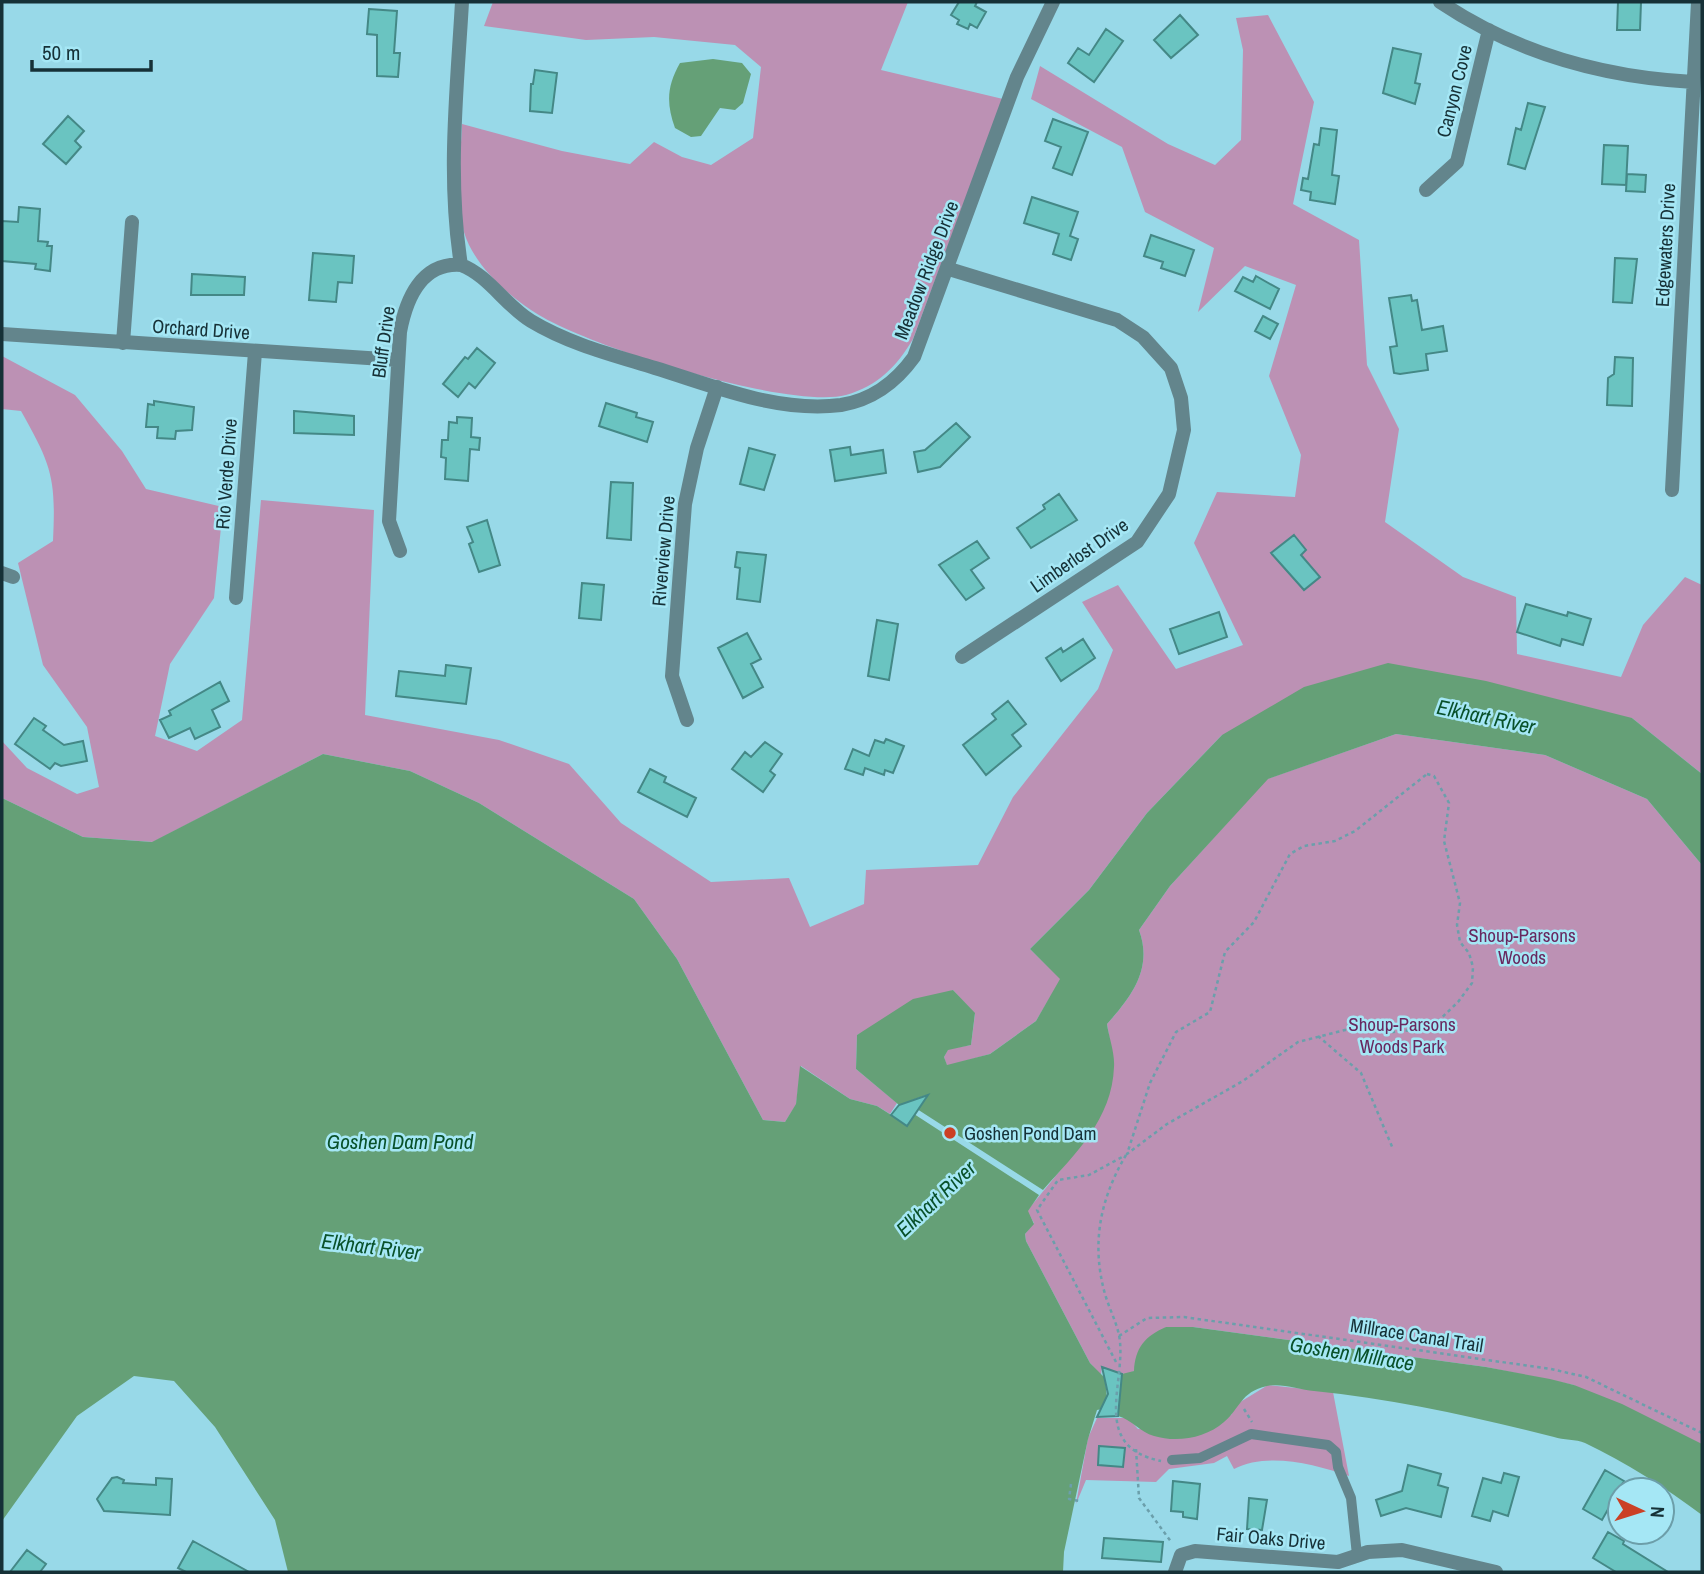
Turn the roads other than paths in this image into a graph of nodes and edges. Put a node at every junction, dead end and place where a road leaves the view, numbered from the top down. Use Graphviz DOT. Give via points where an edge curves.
graph roads {
  1 [pos="463,2"];
  2 [pos="1053,2"];
  3 [pos="1440,2"];
  4 [pos="1698,2"];
  5 [pos="1489,30"];
  6 [pos="1693,82"];
  7 [pos="1426,190"];
  8 [pos="132,222"];
  9 [pos="461,265"];
  10 [pos="949,269"];
  11 [pos="2,334"];
  12 [pos="123,343"];
  13 [pos="255,352"];
  14 [pos="398,360"];
  15 [pos="717,387"];
  16 [pos="1672,490"];
  17 [pos="400,551"];
  18 [pos="236,598"];
  19 [pos="962,657"];
  20 [pos="687,720"];
  21 [pos="1172,1460"];
  22 [pos="1357,1555"];
  23 [pos="1175,1572"];
  24 [pos="1355,1572"];
  25 [pos="1496,1572"];
  1 -- 9 [label="street" via="452,174"];
  2 -- 10 [label="street, Meadow Ridge Drive" via="1017,77"];
  3 -- 5 [label="street"];
  4 -- 6 [label="street, Edgewaters Drive"];
  5 -- 6 [label="street" via="1601,72"];
  5 -- 7 [label="street, Canyon Cove" via="1457,162"];
  6 -- 16 [label="street, Edgewaters Drive"];
  8 -- 12 [label="street"];
  9 -- 14 [label="street, Bluff Drive" via="432,271 410,295"];
  9 -- 15 [label="street, Meadow Ridge Drive" via="529,320 558,336"];
  10 -- 15 [label="street, Meadow Ridge Drive" via="914,357 888,386 865,398 842,405 779,404"];
  10 -- 19 [label="street, Limberlost Drive" via="1117,320 1143,337 1171,368 1181,398 1184,430 1169,494 1137,542"];
  11 -- 12 [label="street, Orchard Drive"];
  12 -- 13 [label="street, Orchard Drive"];
  13 -- 14 [label="street, Orchard Drive"];
  13 -- 18 [label="street, Rio Verde Drive"];
  14 -- 17 [label="street, Bluff Drive" via="389,521"];
  15 -- 20 [label="street, Riverview Drive" via="685,504 672,676"];
  21 -- 22 [label="lane" via="1200,1458 1251,1434 1328,1445 1336,1452 1351,1499"];
  22 -- 23 [label="street, Fair Oaks Drive" via="1338,1562 1203,1551 1181,1555"];
  22 -- 24 [label="street"];
  22 -- 25 [label="street, Fair Oaks Drive" via="1413,1551"];
}
